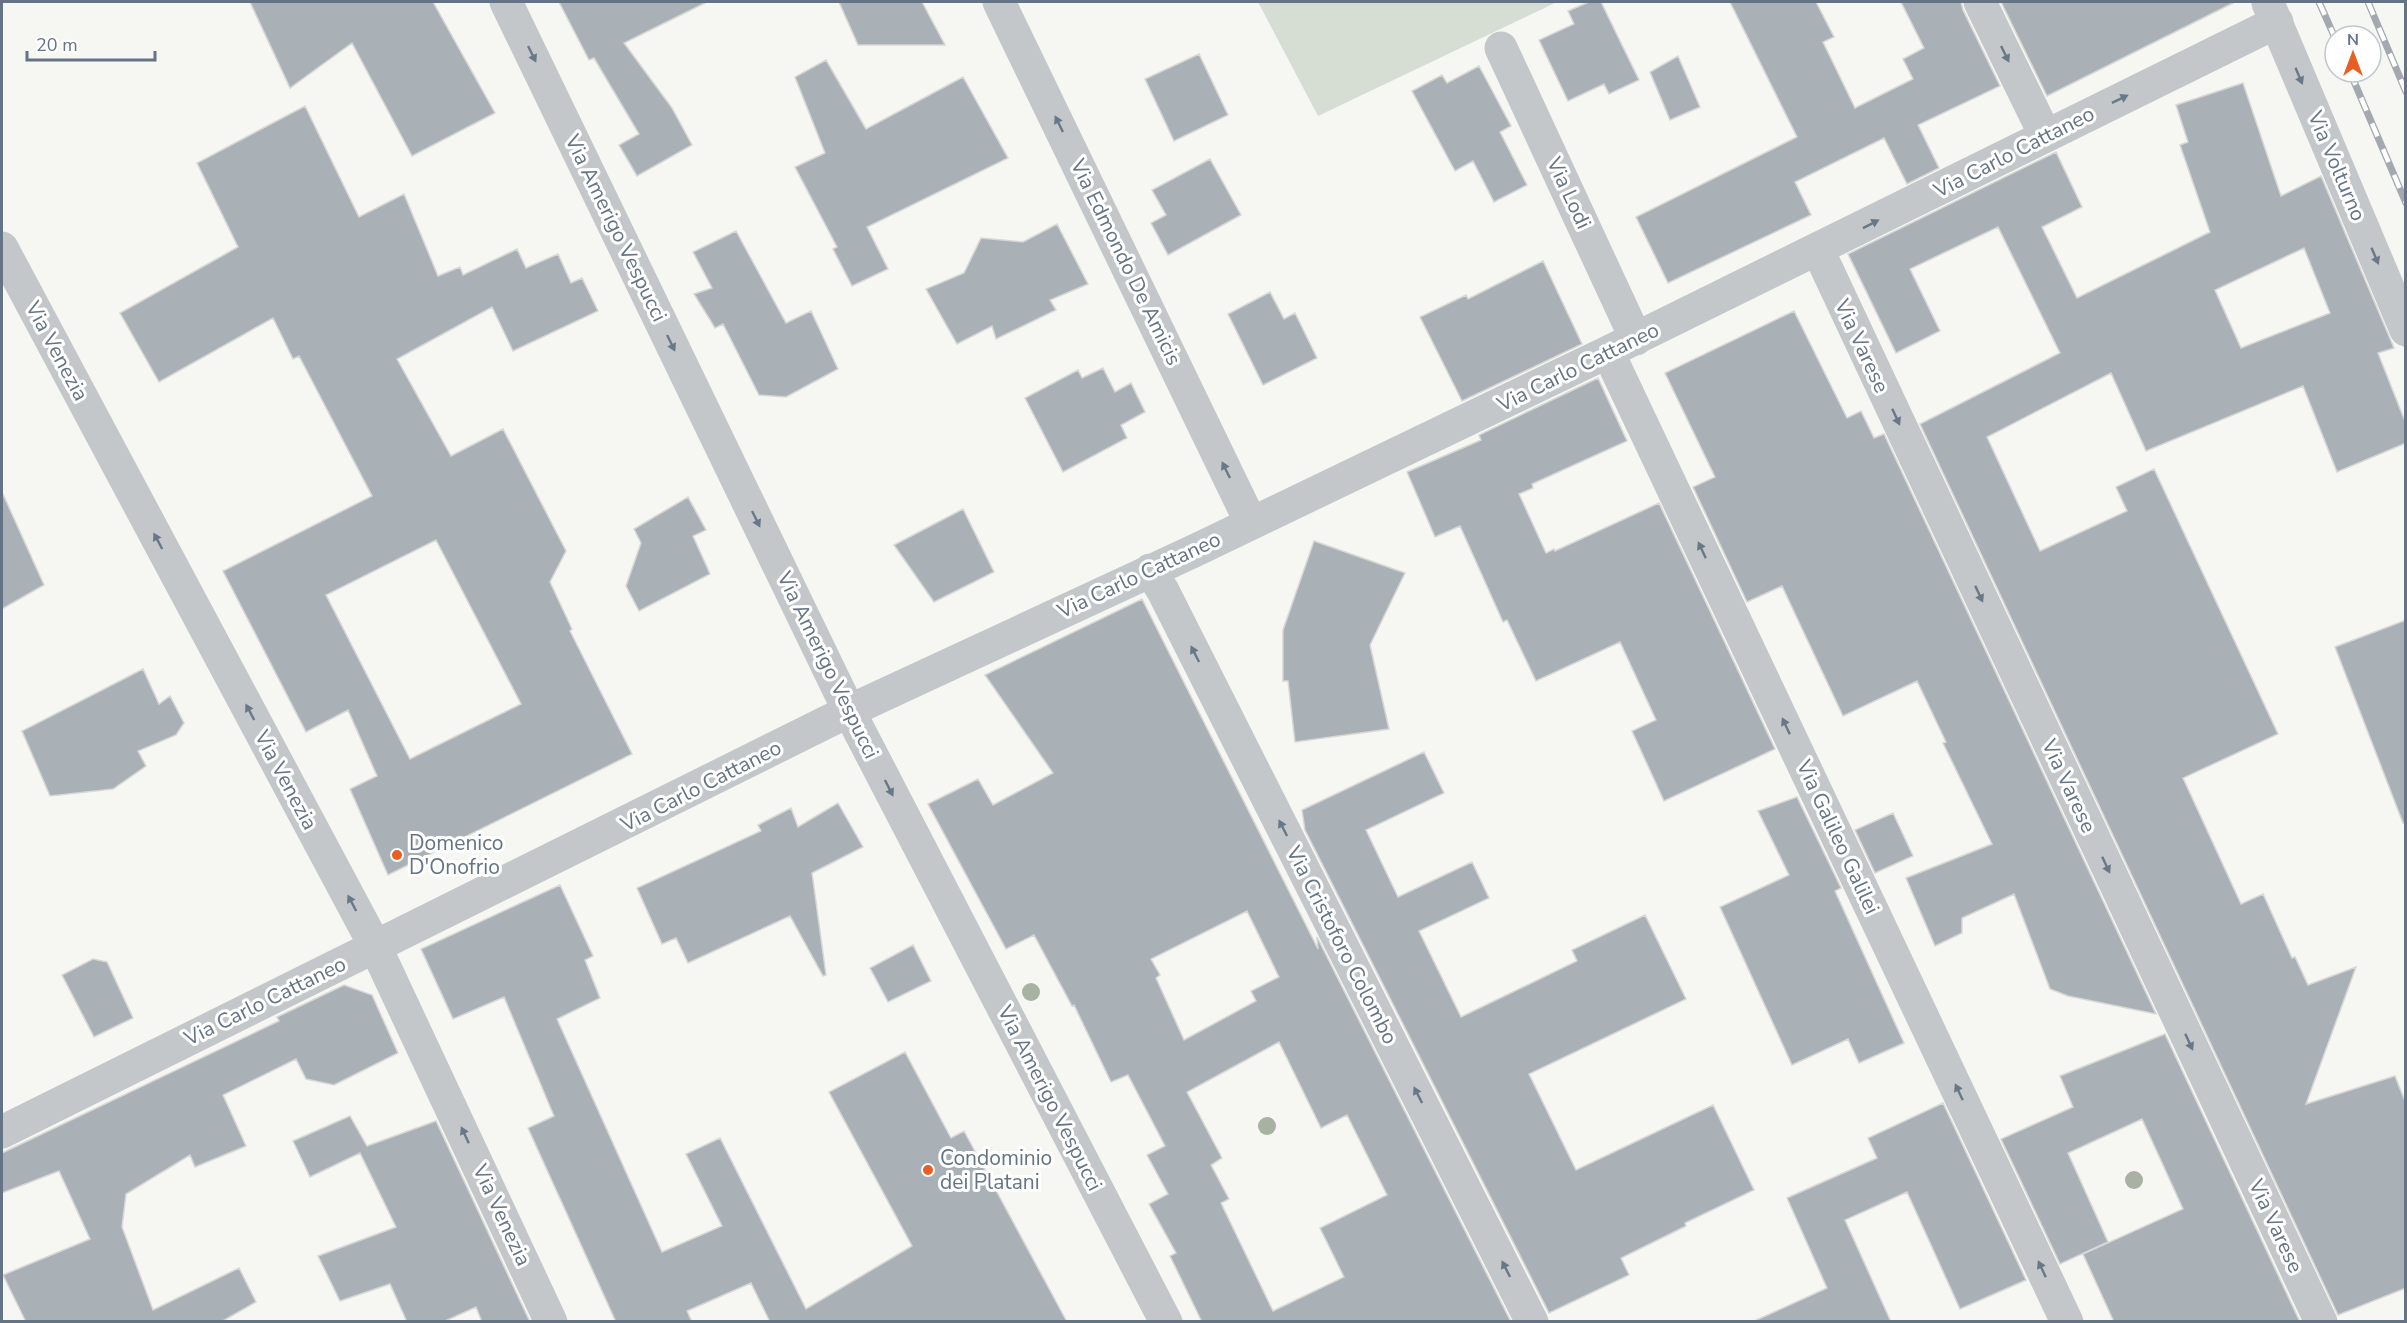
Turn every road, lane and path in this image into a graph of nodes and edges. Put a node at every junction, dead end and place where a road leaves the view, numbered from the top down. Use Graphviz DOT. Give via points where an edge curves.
graph roads {
  1 [pos="506,2"];
  2 [pos="999,2"];
  3 [pos="1980,2"];
  4 [pos="2273,12"];
  5 [pos="1501,48"];
  6 [pos="2045,135"];
  7 [pos="2,248"];
  8 [pos="1818,250"];
  9 [pos="2406,330"];
  10 [pos="1622,345"];
  11 [pos="1251,523"];
  12 [pos="1150,570"];
  13 [pos="849,711"];
  14 [pos="375,946"];
  15 [pos="2,1132"];
  16 [pos="551,1322"];
  17 [pos="1167,1322"];
  18 [pos="1532,1322"];
  19 [pos="2067,1322"];
  20 [pos="2321,1322"];
  1 -- 13 [label="street, Via Amerigo Vespucci, one-way"];
  11 -- 2 [label="street, Via Edmondo De Amicis, one-way"];
  3 -- 6 [label="street, one-way"];
  6 -- 4 [label="street, Via Carlo Cattaneo, one-way"];
  4 -- 9 [label="street, Via Volturno, one-way"];
  5 -- 10 [label="street, Via Lodi"];
  8 -- 6 [label="street, Via Carlo Cattaneo, one-way"];
  14 -- 7 [label="street, Via Venezia, one-way"];
  8 -- 10 [label="street, Via Carlo Cattaneo"];
  8 -- 20 [label="street, Via Varese, one-way"];
  10 -- 11 [label="street, Via Carlo Cattaneo"];
  19 -- 10 [label="street, Via Galileo Galilei, one-way"];
  11 -- 12 [label="street, Via Carlo Cattaneo"];
  12 -- 13 [label="street, Via Carlo Cattaneo"];
  18 -- 12 [label="street, Via Cristoforo Colombo, one-way"];
  13 -- 14 [label="street, Via Carlo Cattaneo"];
  13 -- 17 [label="street, Via Amerigo Vespucci, one-way"];
  14 -- 15 [label="street, Via Carlo Cattaneo"];
  16 -- 14 [label="street, Via Venezia, one-way"];
}
